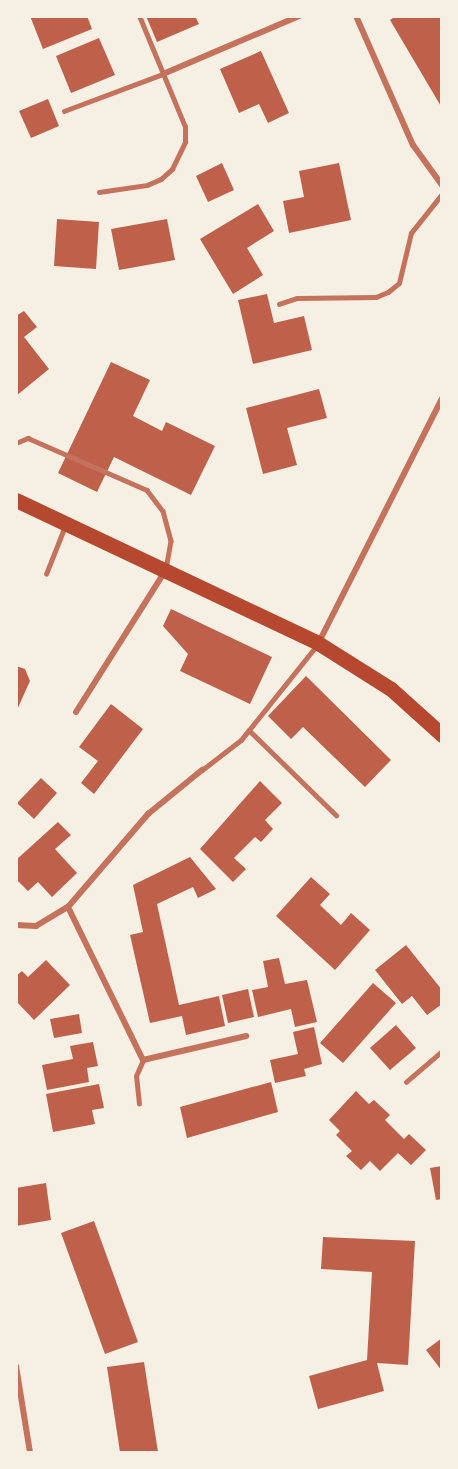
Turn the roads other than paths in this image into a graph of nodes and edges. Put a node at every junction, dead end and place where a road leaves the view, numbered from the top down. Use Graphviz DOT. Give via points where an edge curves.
graph roads {
  1 [pos="139,16"];
  2 [pos="299,16"];
  3 [pos="356,16"];
  4 [pos="163,74"];
  5 [pos="64,111"];
  6 [pos="441,184"];
  7 [pos="99,192"];
  8 [pos="441,195"];
  9 [pos="279,304"];
  10 [pos="441,399"];
  11 [pos="16,443"];
  12 [pos="16,500"];
  13 [pos="67,523"];
  14 [pos="165,571"];
  15 [pos="46,574"];
  16 [pos="318,643"];
  17 [pos="76,712"];
  18 [pos="249,730"];
  19 [pos="441,735"];
  20 [pos="202,770"];
  21 [pos="336,815"];
  22 [pos="68,907"];
  23 [pos="16,925"];
  24 [pos="246,1036"];
  25 [pos="441,1052"];
  26 [pos="143,1060"];
  27 [pos="406,1082"];
  28 [pos="139,1104"];
  29 [pos="16,1366"];
  30 [pos="30,1452"];
  1 -- 4 [label="lane"];
  2 -- 4 [label="street"];
  3 -- 6 [label="street" via="413,145"];
  4 -- 5 [label="lane"];
  4 -- 7 [label="lane" via="185,128 180,157 167,174 147,185"];
  8 -- 9 [label="lane" via="411,234 399,283 388,292 376,297 297,298"];
  10 -- 16 [label="street"];
  11 -- 14 [label="lane" via="28,438 147,490 163,511 171,541"];
  12 -- 13 [label="main road"];
  13 -- 14 [label="main road"];
  13 -- 15 [label="lane"];
  14 -- 16 [label="main road"];
  14 -- 17 [label="street"];
  16 -- 18 [label="lane"];
  16 -- 19 [label="main road" via="391,689"];
  18 -- 20 [label="lane" via="227,754"];
  18 -- 21 [label="lane"];
  20 -- 22 [label="street" via="148,814"];
  22 -- 23 [label="street" via="36,926"];
  22 -- 26 [label="street"];
  24 -- 26 [label="street"];
  25 -- 27 [label="lane"];
  26 -- 28 [label="lane" via="136,1076"];
  29 -- 30 [label="street"];
}
